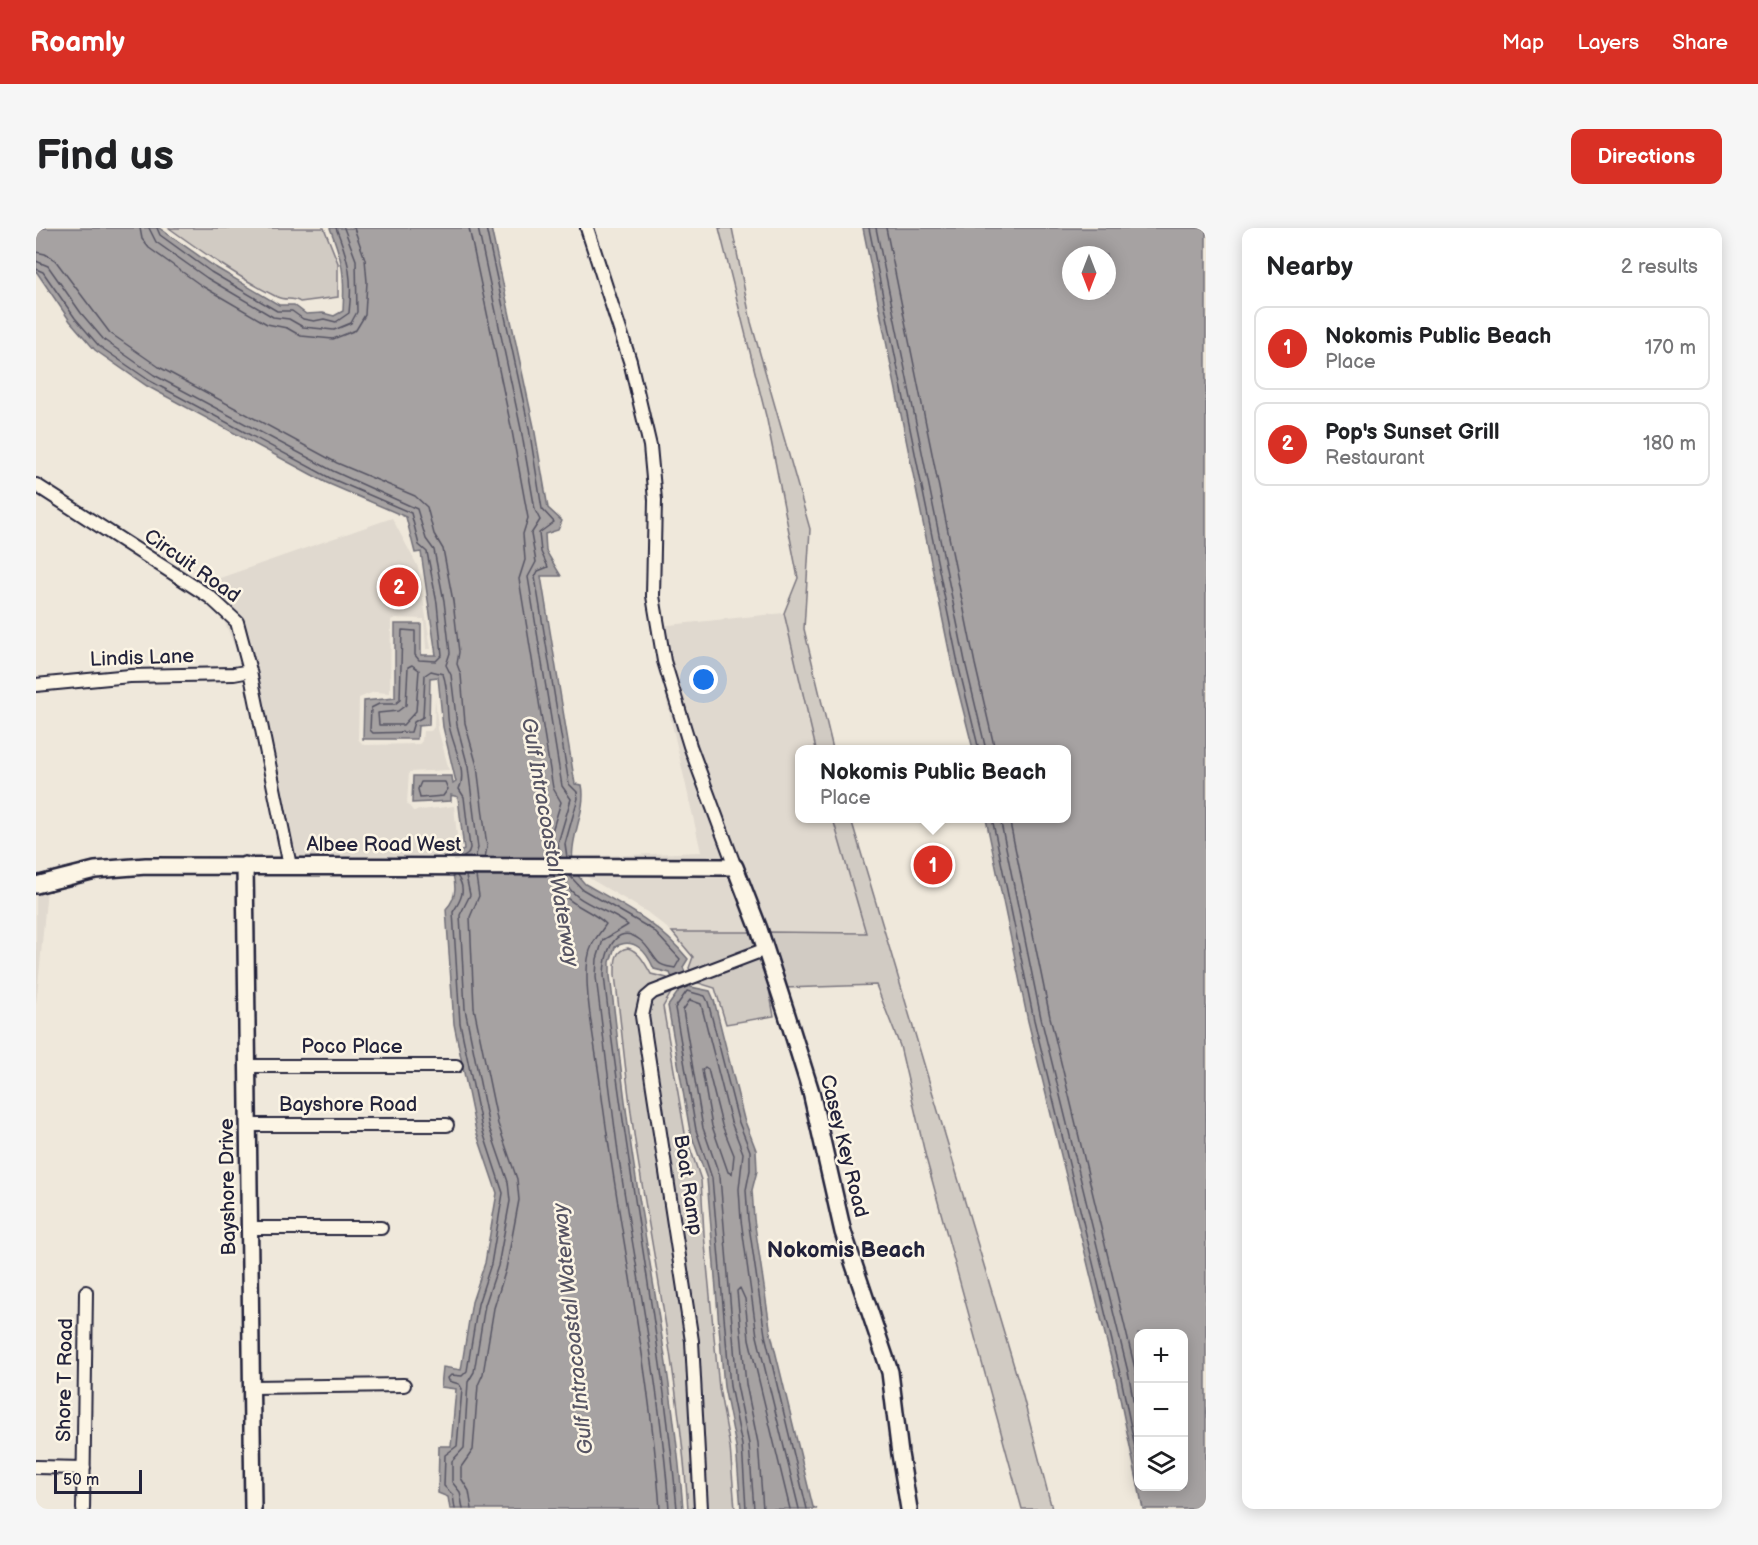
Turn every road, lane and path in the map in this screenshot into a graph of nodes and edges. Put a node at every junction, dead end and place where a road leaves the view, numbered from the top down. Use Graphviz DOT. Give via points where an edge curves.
graph roads {
  1 [pos="587,228"];
  2 [pos="36,485"];
  3 [pos="250,670"];
  4 [pos="36,685"];
  5 [pos="245,865"];
  6 [pos="290,866"];
  7 [pos="735,867"];
  8 [pos="36,885"];
  9 [pos="766,949"];
  10 [pos="248,1066"];
  11 [pos="456,1066"];
  12 [pos="248,1125"];
  13 [pos="447,1125"];
  14 [pos="250,1228"];
  15 [pos="381,1228"];
  16 [pos="86,1292"];
  17 [pos="404,1385"];
  18 [pos="252,1387"];
  19 [pos="36,1467"];
  20 [pos="84,1468"];
  21 [pos="83,1509"];
  22 [pos="253,1509"];
  23 [pos="701,1509"];
  24 [pos="909,1509"];
  1 -- 7 [label="street" via="630,361 650,446 655,500 653,596 664,661 690,746"];
  2 -- 3 [label="street, Circuit Road" via="231,614 239,626"];
  3 -- 4 [label="street, Lindis Lane" via="234,674 105,677"];
  3 -- 6 [label="street, Circuit Road"];
  5 -- 6 [label="street, Albee Road West"];
  5 -- 8 [label="street, Albee Road West" via="120,867"];
  5 -- 10 [label="street, Bayshore Drive"];
  6 -- 7 [label="street, Albee Road West"];
  7 -- 9 [label="street, Casey Key Road"];
  9 -- 23 [label="street, Boat Ramp" via="666,987 646,998 642,1016 692,1341"];
  9 -- 24 [label="street, Casey Key Road" via="811,1092 843,1232 890,1371"];
  10 -- 11 [label="street, Poco Place"];
  10 -- 12 [label="street, Bayshore Drive"];
  12 -- 13 [label="street, Bayshore Road"];
  12 -- 14 [label="street, Bayshore Drive"];
  14 -- 15 [label="street"];
  14 -- 18 [label="street, Bayshore Drive"];
  16 -- 20 [label="street, Shore T Road"];
  17 -- 18 [label="street"];
  18 -- 22 [label="street, Bayshore Drive"];
  19 -- 20 [label="street, Shore T Road"];
  20 -- 21 [label="street, Shore T Road"];
}
